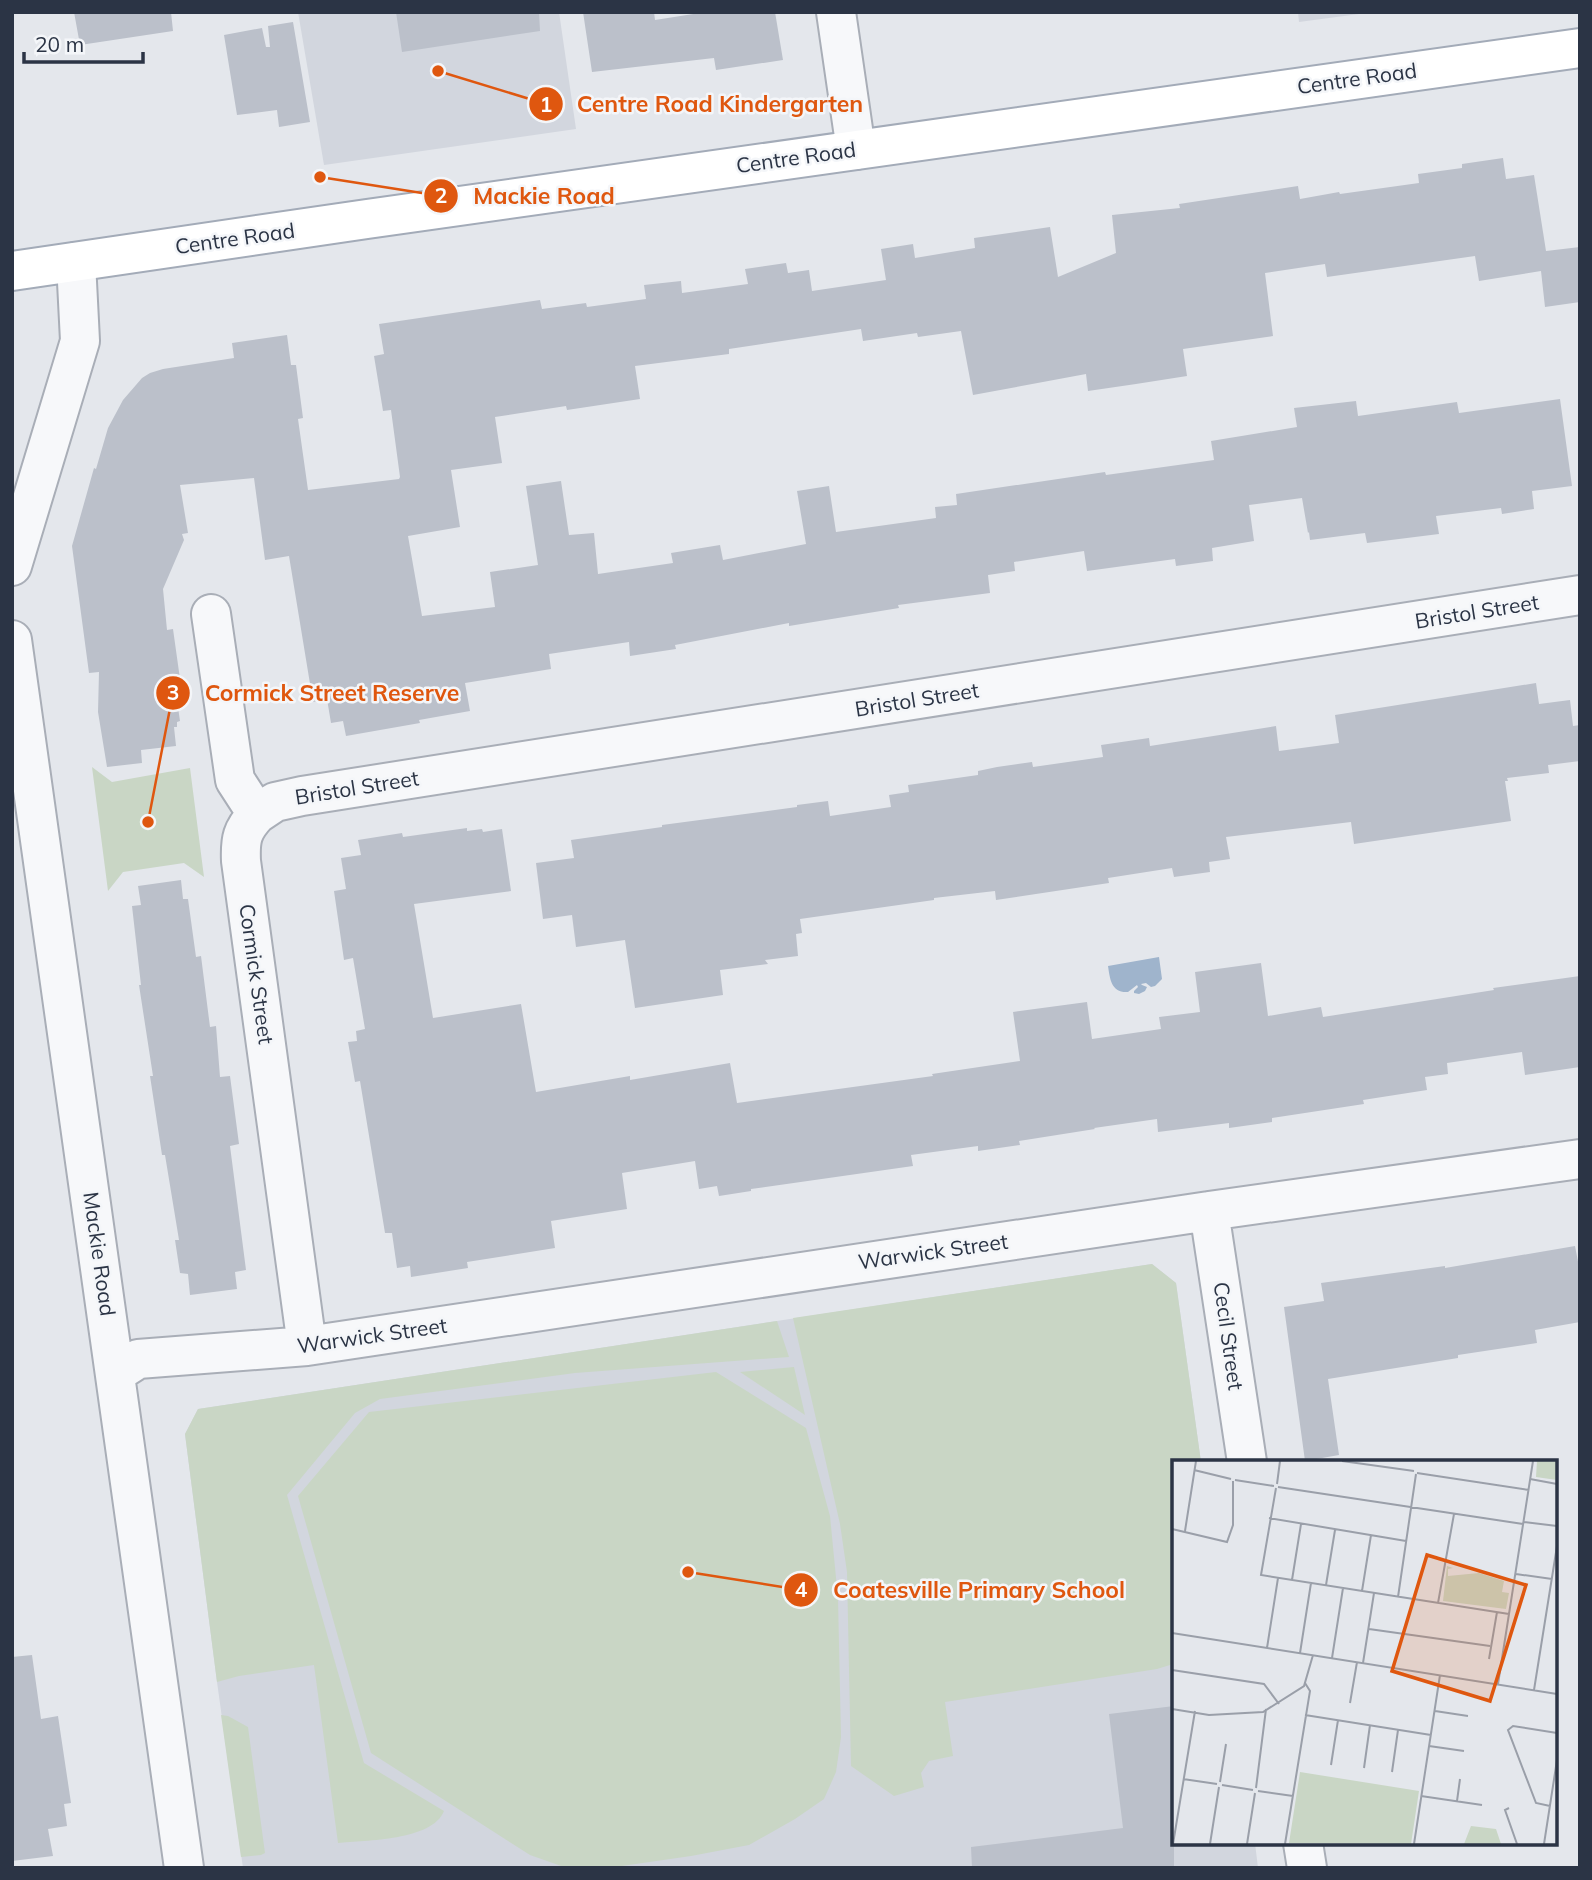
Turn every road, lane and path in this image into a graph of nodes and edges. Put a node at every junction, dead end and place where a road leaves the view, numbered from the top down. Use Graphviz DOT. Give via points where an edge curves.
graph roads {
  1 [pos="836,12"];
  2 [pos="1580,48"];
  3 [pos="856,150"];
  4 [pos="76,262"];
  5 [pos="12,271"];
  6 [pos="12,566"];
  7 [pos="1580,595"];
  8 [pos="211,614"];
  9 [pos="12,640"];
  10 [pos="257,814"];
  11 [pos="1580,1159"];
  12 [pos="1209,1211"];
  13 [pos="297,1347"];
  14 [pos="116,1373"];
  15 [pos="1247,1460"];
  16 [pos="1303,1845"];
  17 [pos="184,1868"];
  18 [pos="1307,1868"];
  1 -- 3 [label="street"];
  2 -- 3 [label="main road, Centre Road"];
  3 -- 4 [label="main road, Centre Road"];
  4 -- 5 [label="main road, Centre Road"];
  4 -- 6 [label="street" via="80,341"];
  7 -- 10 [label="street, Bristol Street" via="302,796 275,802"];
  8 -- 10 [label="street" via="235,780"];
  9 -- 14 [label="street, Mackie Road"];
  10 -- 13 [label="street, Cormick Street" via="242,835 243,879"];
  11 -- 12 [label="street, Warwick Street"];
  12 -- 13 [label="street, Warwick Street"];
  12 -- 15 [label="street, Cecil Street"];
  13 -- 14 [label="street, Warwick Street" via="138,1359"];
  14 -- 17 [label="street, Mackie Road"];
  16 -- 18 [label="street"];
}
